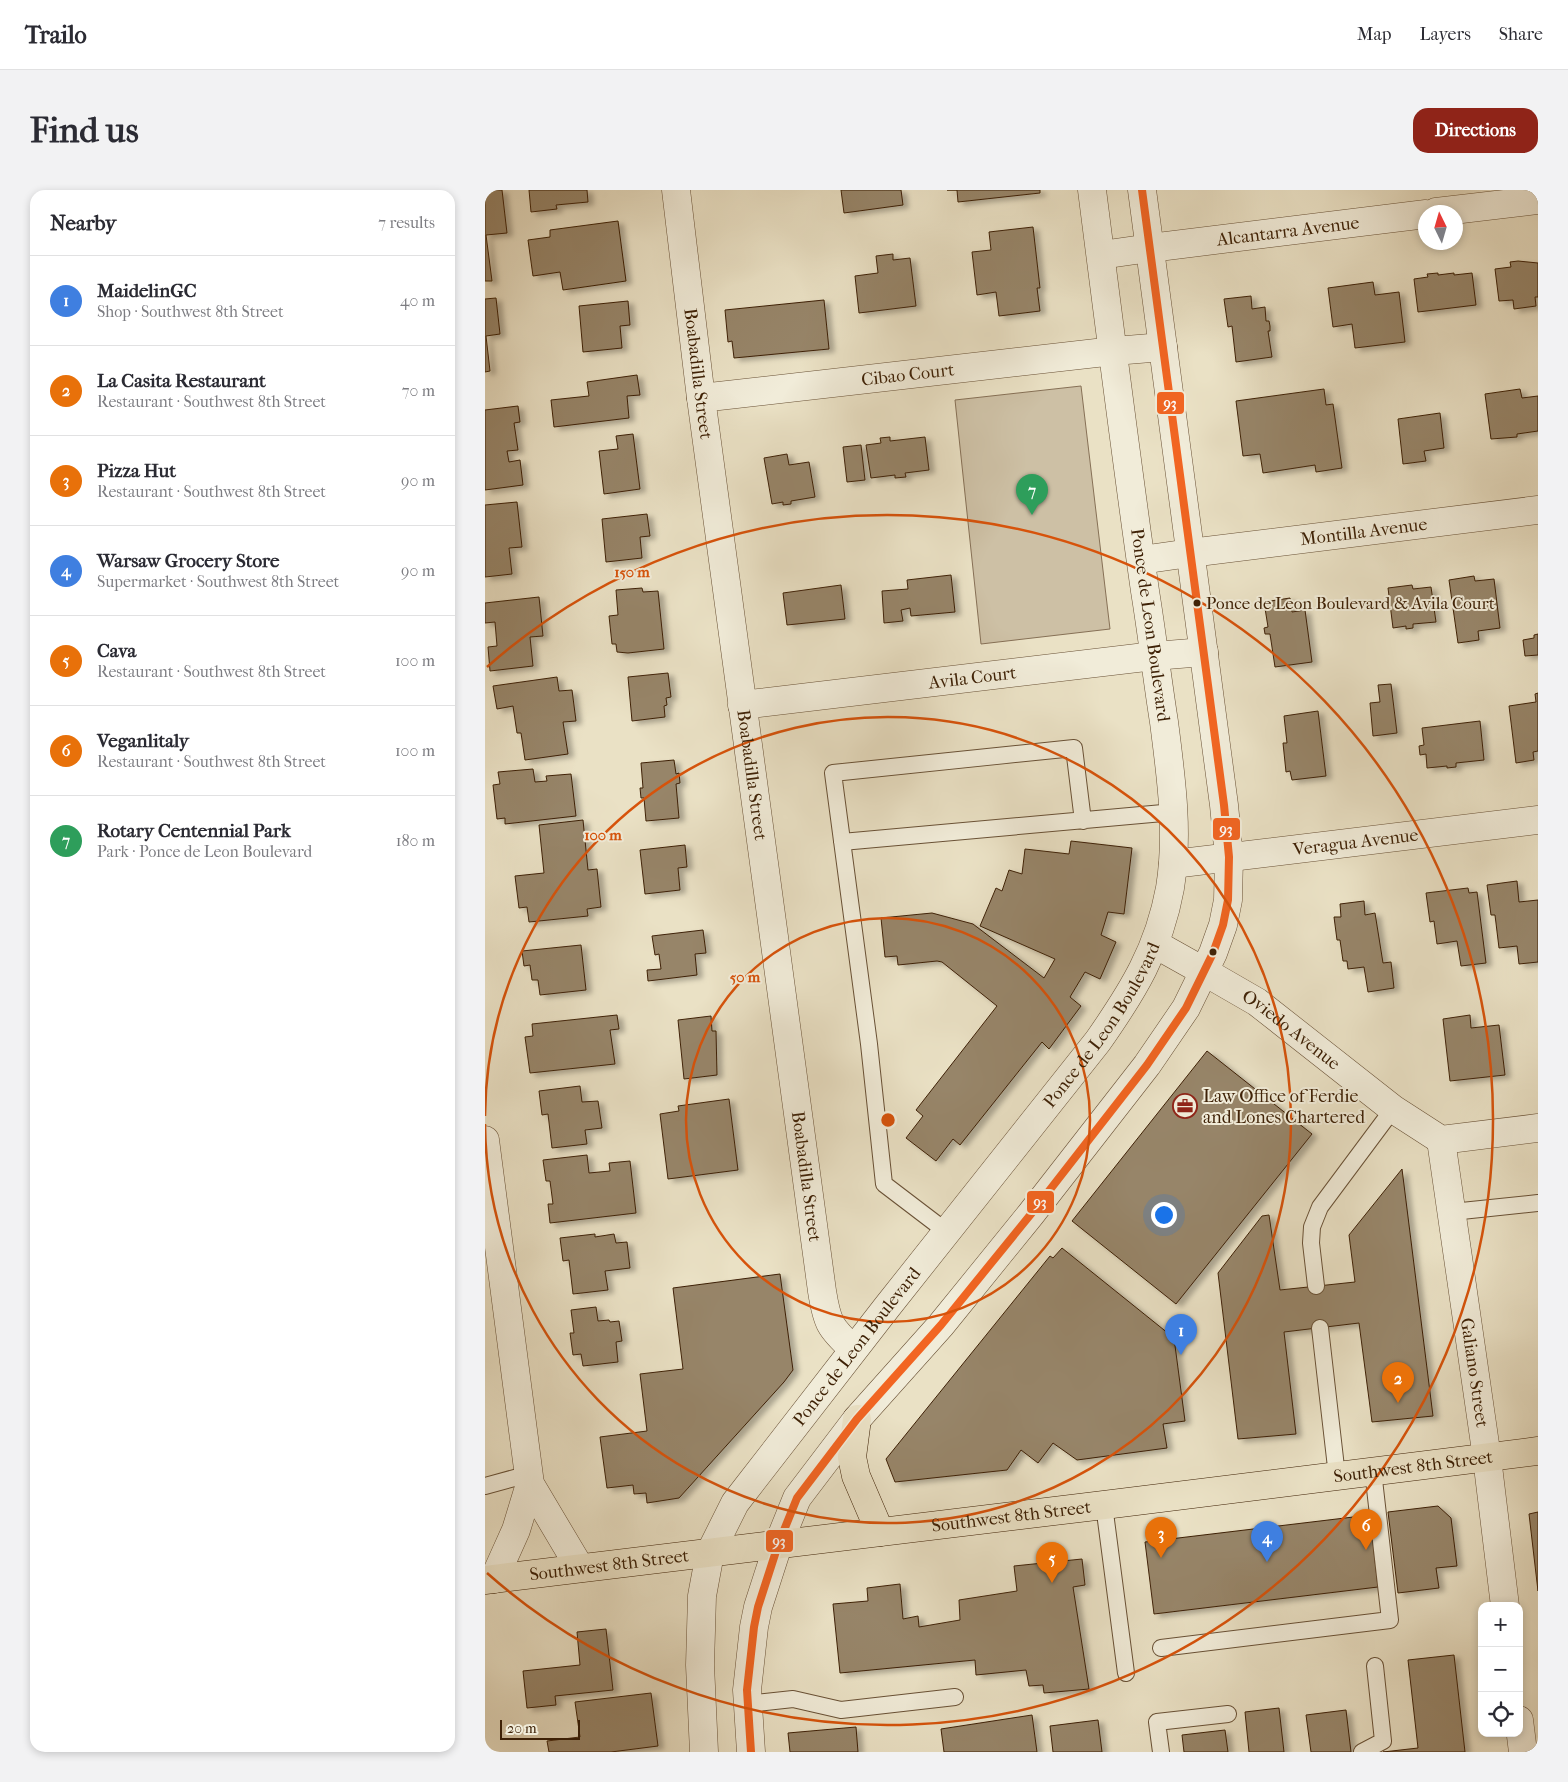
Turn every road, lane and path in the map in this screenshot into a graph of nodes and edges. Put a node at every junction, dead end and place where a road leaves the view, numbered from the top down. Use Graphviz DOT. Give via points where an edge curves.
graph roads {
  1 [pos="676,190"];
  2 [pos="1092,190"];
  3 [pos="1142,190"];
  4 [pos="1538,200"];
  5 [pos="1463,209"];
  6 [pos="1418,215"];
  7 [pos="1150,248"];
  8 [pos="1101,255"];
  9 [pos="1163,347"];
  10 [pos="1114,351"];
  11 [pos="701,398"];
  12 [pos="1538,510"];
  13 [pos="1190,553"];
  14 [pos="1141,560"];
  15 [pos="1204,652"];
  16 [pos="1155,656"];
  17 [pos="742,705"];
  18 [pos="1174,812"];
  19 [pos="1083,820"];
  20 [pos="1538,820"];
  21 [pos="842,842"];
  22 [pos="1229,858"];
  23 [pos="1173,864"];
  24 [pos="1155,944"];
  25 [pos="1205,972"];
  26 [pos="1393,1109"];
  27 [pos="1538,1128"];
  28 [pos="485,1140"];
  29 [pos="1441,1140"];
  30 [pos="1538,1203"];
  31 [pos="1452,1212"];
  32 [pos="491,1229"];
  33 [pos="947,1232"];
  34 [pos="1316,1286"];
  35 [pos="1320,1328"];
  36 [pos="853,1349"];
  37 [pos="857,1419"];
  38 [pos="1538,1451"];
  39 [pos="1487,1458"];
  40 [pos="1373,1471"];
  41 [pos="1337,1476"];
  42 [pos="529,1479"];
  43 [pos="485,1486"];
  44 [pos="1104,1505"];
  45 [pos="880,1532"];
  46 [pos="778,1545"];
  47 [pos="710,1553"];
  48 [pos="580,1568"];
  49 [pos="490,1580"];
  50 [pos="1505,1602"];
  51 [pos="1161,1648"];
  52 [pos="1375,1666"];
  53 [pos="1126,1672"];
  54 [pos="955,1697"];
  55 [pos="747,1704"];
  56 [pos="1228,1714"];
  57 [pos="1521,1737"];
  58 [pos="704,1752"];
  59 [pos="751,1752"];
  60 [pos="1161,1752"];
  61 [pos="1362,1752"];
  62 [pos="1523,1752"];
  1 -- 11 [label="street, Boabadilla Street"];
  2 -- 8 [label="street, Ponce de Leon Boulevard"];
  3 -- 7 [label="street"];
  4 -- 5 [label="street"];
  6 -- 7 [label="street, Alcantarra Avenue"];
  7 -- 8 [label="street, Alcantarra Avenue"];
  7 -- 9 [label="street"];
  8 -- 10 [label="street, Ponce de Leon Boulevard"];
  9 -- 10 [label="street, Cibao Court"];
  9 -- 13 [label="street"];
  10 -- 11 [label="street, Cibao Court"];
  10 -- 14 [label="street, Ponce de Leon Boulevard"];
  11 -- 17 [label="street, Boabadilla Street"];
  12 -- 13 [label="street, Montilla Avenue"];
  13 -- 14 [label="street, Montilla Avenue"];
  13 -- 15 [label="street"];
  14 -- 16 [label="street, Ponce de Leon Boulevard"];
  15 -- 16 [label="street, Avila Court"];
  15 -- 22 [label="street"];
  16 -- 17 [label="street, Avila Court"];
  16 -- 18 [label="street, Ponce de Leon Boulevard"];
  17 -- 36 [label="street, Boabadilla Street" via="825,1312 835,1332"];
  18 -- 19 [label="lane"];
  18 -- 23 [label="street, Ponce de Leon Boulevard"];
  19 -- 21 [label="lane"];
  19 -- 21 [label="lane" via="1074,748 833,773"];
  20 -- 22 [label="street, Veragua Avenue"];
  21 -- 33 [label="lane" via="884,1184"];
  22 -- 23 [label="street, Veragua Avenue"];
  22 -- 25 [label="street" via="1228,900 1223,925"];
  23 -- 24 [label="street, Ponce de Leon Boulevard"];
  24 -- 25 [label="street, Oviedo Avenue"];
  24 -- 33 [label="street, Ponce de Leon Boulevard" via="1123,1005 1098,1041"];
  25 -- 26 [label="street, Oviedo Avenue" via="1257,1002"];
  25 -- 37 [label="street" via="1169,1035 1135,1081 941,1325"];
  26 -- 29 [label="street, Oviedo Avenue"];
  26 -- 34 [label="lane" via="1319,1207 1311,1243"];
  27 -- 29 [label="street"];
  28 -- 32 [label="street"];
  29 -- 31 [label="street, Galiano Street"];
  30 -- 31 [label="lane"];
  31 -- 39 [label="street, Galiano Street"];
  32 -- 42 [label="street"];
  33 -- 36 [label="street, Ponce de Leon Boulevard"];
  35 -- 41 [label="lane"];
  36 -- 47 [label="street, Ponce de Leon Boulevard" via="735,1503"];
  37 -- 45 [label="main road" via="852,1457 855,1476"];
  37 -- 46 [label="street" via="797,1498"];
  38 -- 39 [label="main road, Southwest 8th Street"];
  39 -- 40 [label="main road, Southwest 8th Street"];
  39 -- 50 [label="street, Galiano Street"];
  40 -- 41 [label="main road, Southwest 8th Street"];
  40 -- 51 [label="lane" via="1390,1620"];
  41 -- 44 [label="main road, Southwest 8th Street"];
  42 -- 43 [label="lane"];
  42 -- 48 [label="street"];
  42 -- 49 [label="street" via="516,1530"];
  44 -- 45 [label="main road, Southwest 8th Street"];
  44 -- 53 [label="lane"];
  45 -- 46 [label="main road, Southwest 8th Street"];
  46 -- 47 [label="main road, Southwest 8th Street"];
  46 -- 55 [label="street" via="754,1627"];
  47 -- 48 [label="main road, Southwest 8th Street"];
  47 -- 58 [label="street, Ponce de Leon Boulevard" via="701,1617"];
  48 -- 49 [label="main road, Southwest 8th Street"];
  52 -- 61 [label="lane" via="1383,1741"];
  54 -- 55 [label="lane" via="841,1710 793,1698"];
  55 -- 59 [label="street"];
  56 -- 60 [label="lane" via="1157,1722"];
  57 -- 62 [label="street"];
}
